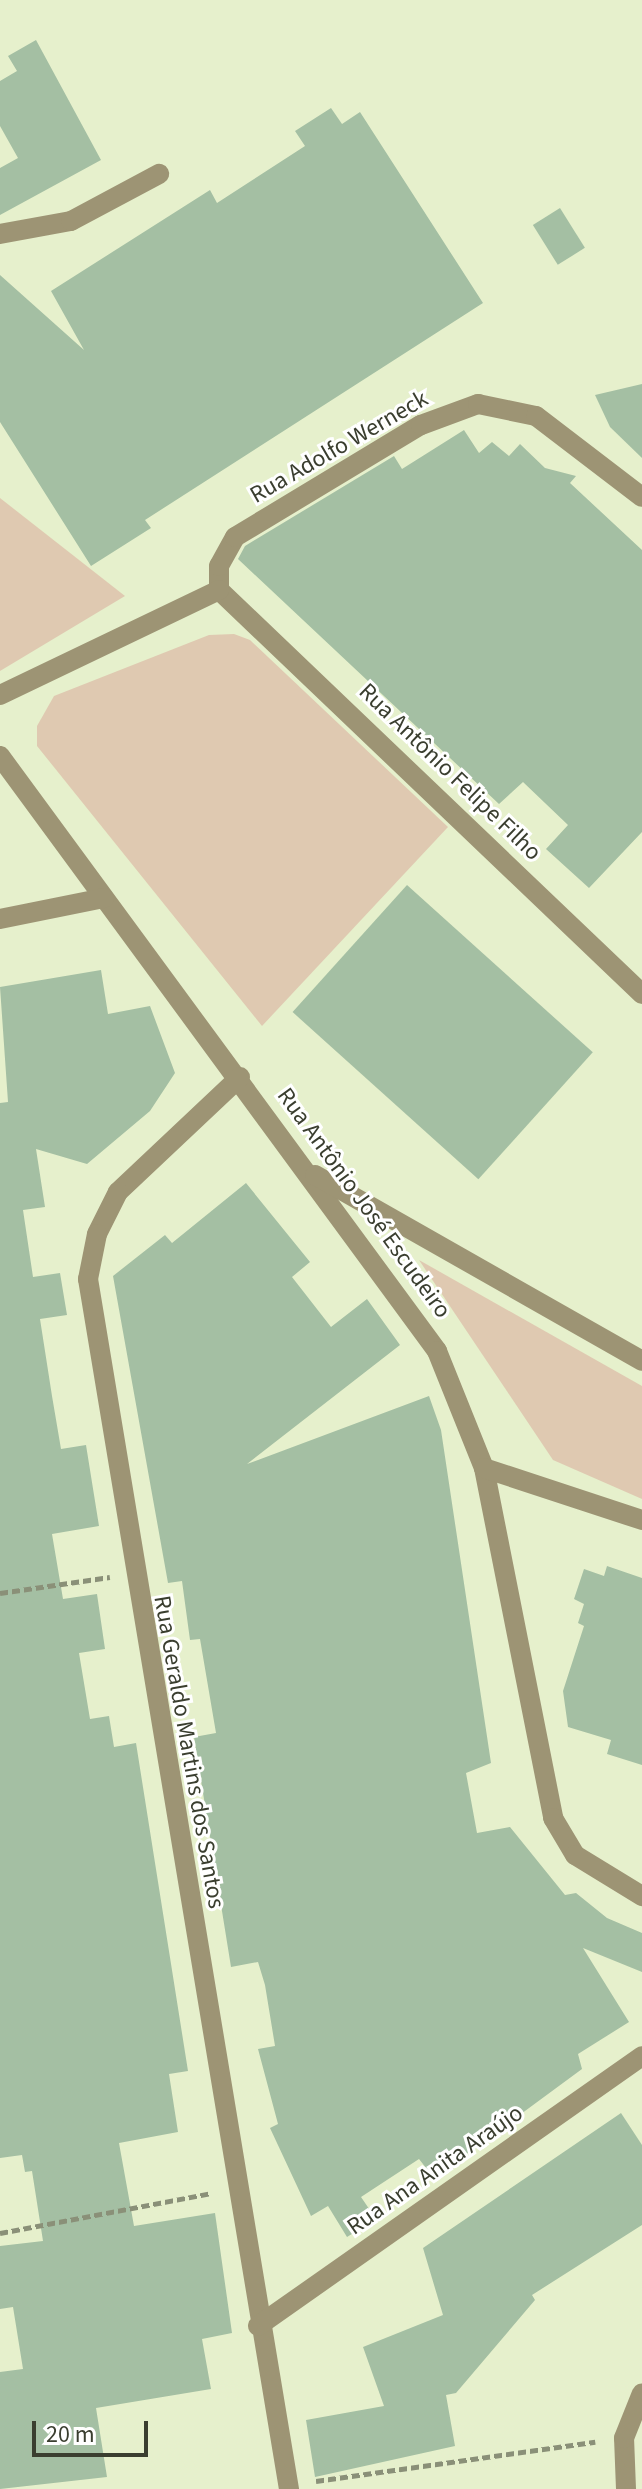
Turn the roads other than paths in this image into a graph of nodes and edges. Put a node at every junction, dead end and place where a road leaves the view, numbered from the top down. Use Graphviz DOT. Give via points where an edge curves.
graph roads {
  1 [pos="159,174"];
  2 [pos="0,234"];
  3 [pos="642,497"];
  4 [pos="219,590"];
  5 [pos="0,695"];
  6 [pos="0,756"];
  7 [pos="104,898"];
  8 [pos="0,919"];
  9 [pos="642,994"];
  10 [pos="240,1077"];
  11 [pos="310,1173"];
  12 [pos="642,1361"];
  13 [pos="484,1468"];
  14 [pos="642,1520"];
  15 [pos="642,1896"];
  16 [pos="642,2056"];
  17 [pos="258,2326"];
  18 [pos="642,2393"];
  19 [pos="288,2487"];
  20 [pos="626,2489"];
  1 -- 2 [label="street" via="71,221"];
  3 -- 4 [label="street, Rua Adolfo Werneck" via="536,416 478,404 408,433 235,537 219,566"];
  4 -- 5 [label="street"];
  4 -- 9 [label="street, Rua Antônio Felipe Filho"];
  6 -- 7 [label="street, Rua Antônio José Escudeiro"];
  7 -- 8 [label="street"];
  7 -- 10 [label="street, Rua Antônio José Escudeiro"];
  10 -- 11 [label="street, Rua Antônio José Escudeiro"];
  10 -- 17 [label="street, Rua Geraldo Martins dos Santos" via="118,1192 97,1234 88,1279"];
  11 -- 12 [label="street"];
  11 -- 13 [label="street, Rua Antônio José Escudeiro" via="437,1351"];
  13 -- 14 [label="street"];
  13 -- 15 [label="street, Rua Antônio José Escudeiro" via="553,1818 575,1855"];
  16 -- 17 [label="street, Rua Ana Anita Araújo"];
  17 -- 19 [label="street, Rua Geraldo Martins dos Santos"];
  18 -- 20 [label="street" via="624,2438"];
}
